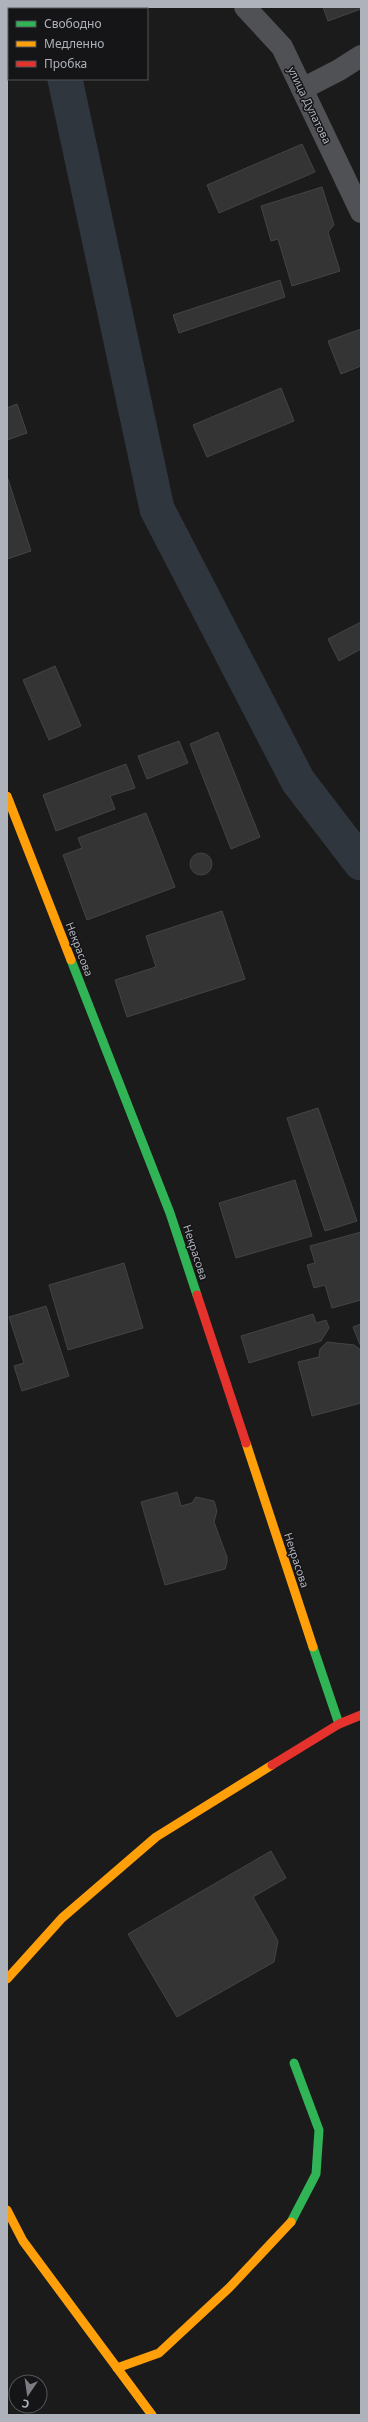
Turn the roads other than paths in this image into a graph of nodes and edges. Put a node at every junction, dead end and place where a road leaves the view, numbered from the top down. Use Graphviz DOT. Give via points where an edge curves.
graph roads {
  1 [pos="245,7"];
  2 [pos="361,56"];
  3 [pos="304,88"];
  4 [pos="361,212"];
  5 [pos="7,796"];
  6 [pos="361,1715"];
  7 [pos="339,1724"];
  8 [pos="7,1979"];
  9 [pos="294,2063"];
  10 [pos="7,2210"];
  11 [pos="117,2368"];
  12 [pos="152,2415"];
  1 -- 3 [label="street, улица Дулатова" via="282,47"];
  2 -- 3 [label="street"];
  3 -- 4 [label="street, улица Дулатова"];
  5 -- 7 [label="street, Некрасова" via="170,1213"];
  6 -- 7 [label="street"];
  7 -- 8 [label="street" via="156,1837 62,1918"];
  9 -- 11 [label="street" via="319,2130 316,2174 291,2222 229,2288 159,2353"];
  10 -- 11 [label="street" via="23,2242"];
  11 -- 12 [label="street"];
}
